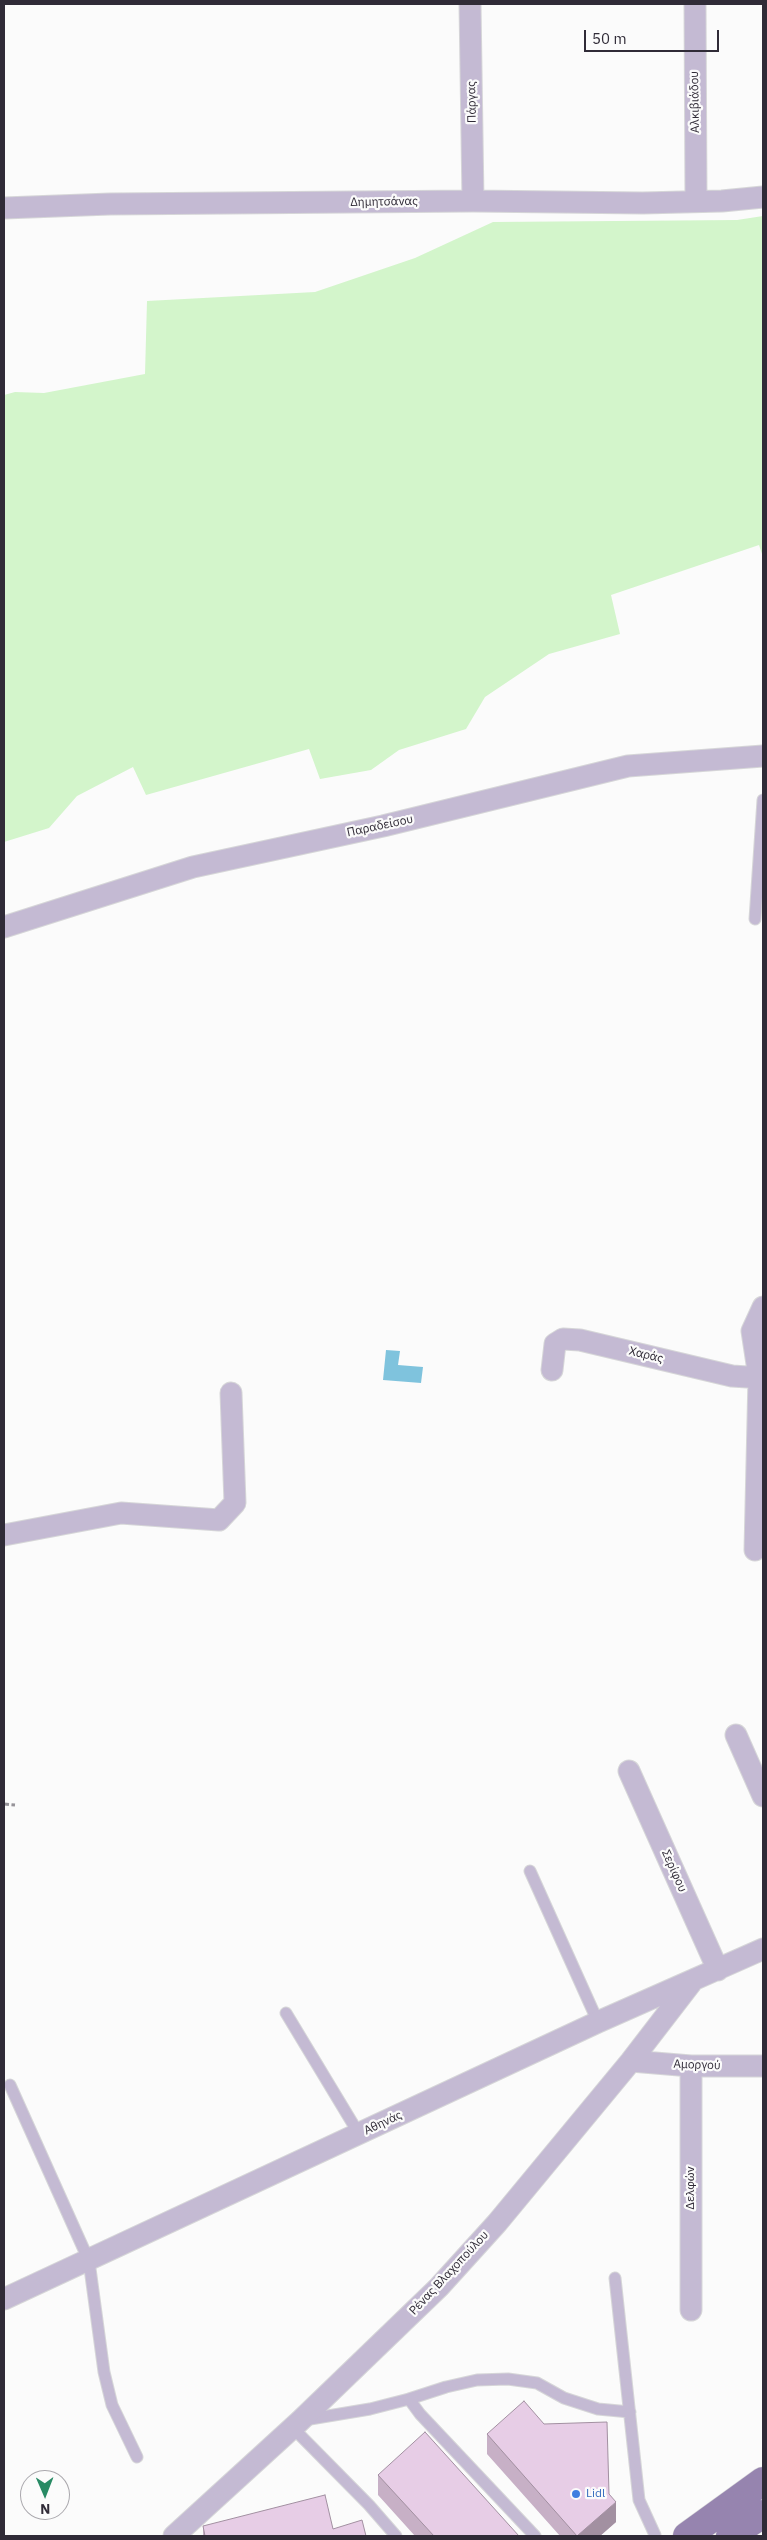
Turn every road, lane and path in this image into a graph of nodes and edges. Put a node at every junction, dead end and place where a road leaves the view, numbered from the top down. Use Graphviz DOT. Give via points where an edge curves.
graph roads {
  1 [pos="470,4"];
  2 [pos="694,4"];
  3 [pos="763,196"];
  4 [pos="696,200"];
  5 [pos="473,201"];
  6 [pos="4,208"];
  7 [pos="763,756"];
  8 [pos="763,800"];
  9 [pos="755,919"];
  10 [pos="4,927"];
  11 [pos="763,1307"];
  12 [pos="552,1370"];
  13 [pos="761,1377"];
  14 [pos="231,1393"];
  15 [pos="4,1536"];
  16 [pos="755,1550"];
  17 [pos="736,1735"];
  18 [pos="629,1771"];
  19 [pos="763,1796"];
  20 [pos="4,1804"];
  21 [pos="15,1805"];
  22 [pos="530,1871"];
  23 [pos="763,1949"];
  24 [pos="718,1970"];
  25 [pos="693,1981"];
  26 [pos="286,2013"];
  27 [pos="598,2022"];
  28 [pos="631,2061"];
  29 [pos="691,2066"];
  30 [pos="763,2066"];
  31 [pos="10,2085"];
  32 [pos="359,2134"];
  33 [pos="89,2261"];
  34 [pos="616,2278"];
  35 [pos="4,2299"];
  36 [pos="691,2310"];
  37 [pos="409,2399"];
  38 [pos="630,2412"];
  39 [pos="296,2424"];
  40 [pos="137,2458"];
  41 [pos="763,2481"];
  42 [pos="763,2514"];
  43 [pos="174,2536"];
  44 [pos="396,2536"];
  45 [pos="535,2536"];
  46 [pos="655,2536"];
  47 [pos="687,2536"];
  48 [pos="730,2536"];
  1 -- 5 [label="street, Πάργας"];
  2 -- 4 [label="street, Αλκιβιάδου"];
  3 -- 4 [label="street, Δημητσάνας" via="722,201"];
  4 -- 5 [label="street, Δημητσάνας" via="643,203"];
  5 -- 6 [label="street, Δημητσάνας"];
  7 -- 10 [label="street, Παραδείσου" via="628,766 429,816 193,867"];
  8 -- 9 [label="lane"];
  11 -- 13 [label="street" via="752,1331"];
  12 -- 13 [label="street, Χαράς" via="555,1344 563,1339 580,1340 732,1376"];
  13 -- 16 [label="street"];
  14 -- 15 [label="street" via="235,1503 219,1520 121,1514"];
  17 -- 19 [label="street"];
  18 -- 24 [label="street, Σερίφου"];
  20 -- 21 [label="path"];
  22 -- 27 [label="lane"];
  23 -- 24 [label="street, Αθηνάς"];
  24 -- 25 [label="street, Αθηνάς"];
  25 -- 27 [label="street, Αθηνάς"];
  25 -- 28 [label="street, Ρένας Βλαχοπούλου"];
  26 -- 32 [label="lane"];
  27 -- 32 [label="street, Αθηνάς"];
  28 -- 29 [label="street, Αμοργού"];
  28 -- 39 [label="street, Ρένας Βλαχοπούλου" via="439,2287"];
  29 -- 30 [label="street, Αμοργού"];
  29 -- 36 [label="street, Δελφών"];
  31 -- 33 [label="lane"];
  32 -- 33 [label="street, Αθηνάς"];
  33 -- 35 [label="street, Αθηνάς"];
  33 -- 40 [label="lane" via="104,2372 112,2405"];
  34 -- 38 [label="lane"];
  37 -- 38 [label="lane" via="477,2380 508,2380 536,2383 564,2398 598,2409"];
  37 -- 39 [label="lane"];
  37 -- 45 [label="lane"];
  38 -- 46 [label="lane" via="639,2500"];
  39 -- 43 [label="street, Ρένας Βλαχοπούλου"];
  39 -- 44 [label="lane"];
  41 -- 47 [label="main road"];
  42 -- 48 [label="main road"];
}
